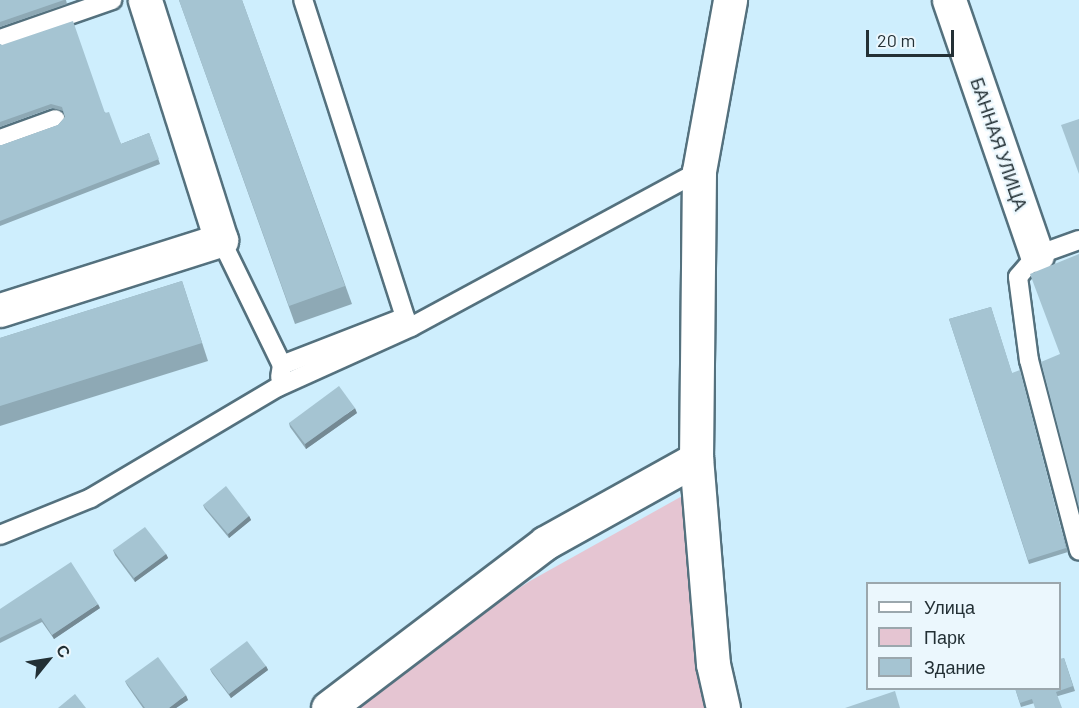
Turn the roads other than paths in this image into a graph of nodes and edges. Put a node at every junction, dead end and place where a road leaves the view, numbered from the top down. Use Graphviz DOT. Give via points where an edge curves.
graph roads {
  1 [pos="112,0"];
  2 [pos="145,0"];
  3 [pos="303,0"];
  4 [pos="730,0"];
  5 [pos="949,0"];
  6 [pos="0,39"];
  7 [pos="56,119"];
  8 [pos="0,139"];
  9 [pos="699,171"];
  10 [pos="221,240"];
  11 [pos="1079,240"];
  12 [pos="1037,255"];
  13 [pos="0,310"];
  14 [pos="408,322"];
  15 [pos="282,365"];
  16 [pos="278,387"];
  17 [pos="696,459"];
  18 [pos="0,535"];
  19 [pos="1079,551"];
  20 [pos="328,708"];
  21 [pos="723,708"];
  1 -- 6 [label="lane"];
  2 -- 10 [label="street"];
  3 -- 14 [label="lane"];
  4 -- 9 [label="street"];
  5 -- 12 [label="street, БАННАЯ УЛИЦА"];
  7 -- 8 [label="lane"];
  9 -- 14 [label="lane"];
  9 -- 17 [label="street"];
  10 -- 13 [label="street"];
  10 -- 15 [label="lane"];
  11 -- 12 [label="lane"];
  12 -- 19 [label="lane" via="1018,277 1029,360"];
  14 -- 15 [label="lane"];
  14 -- 16 [label="lane"];
  15 -- 16 [label="lane"];
  16 -- 18 [label="lane" via="91,498"];
  17 -- 20 [label="street" via="545,543"];
  17 -- 21 [label="street" via="713,664"];
}
